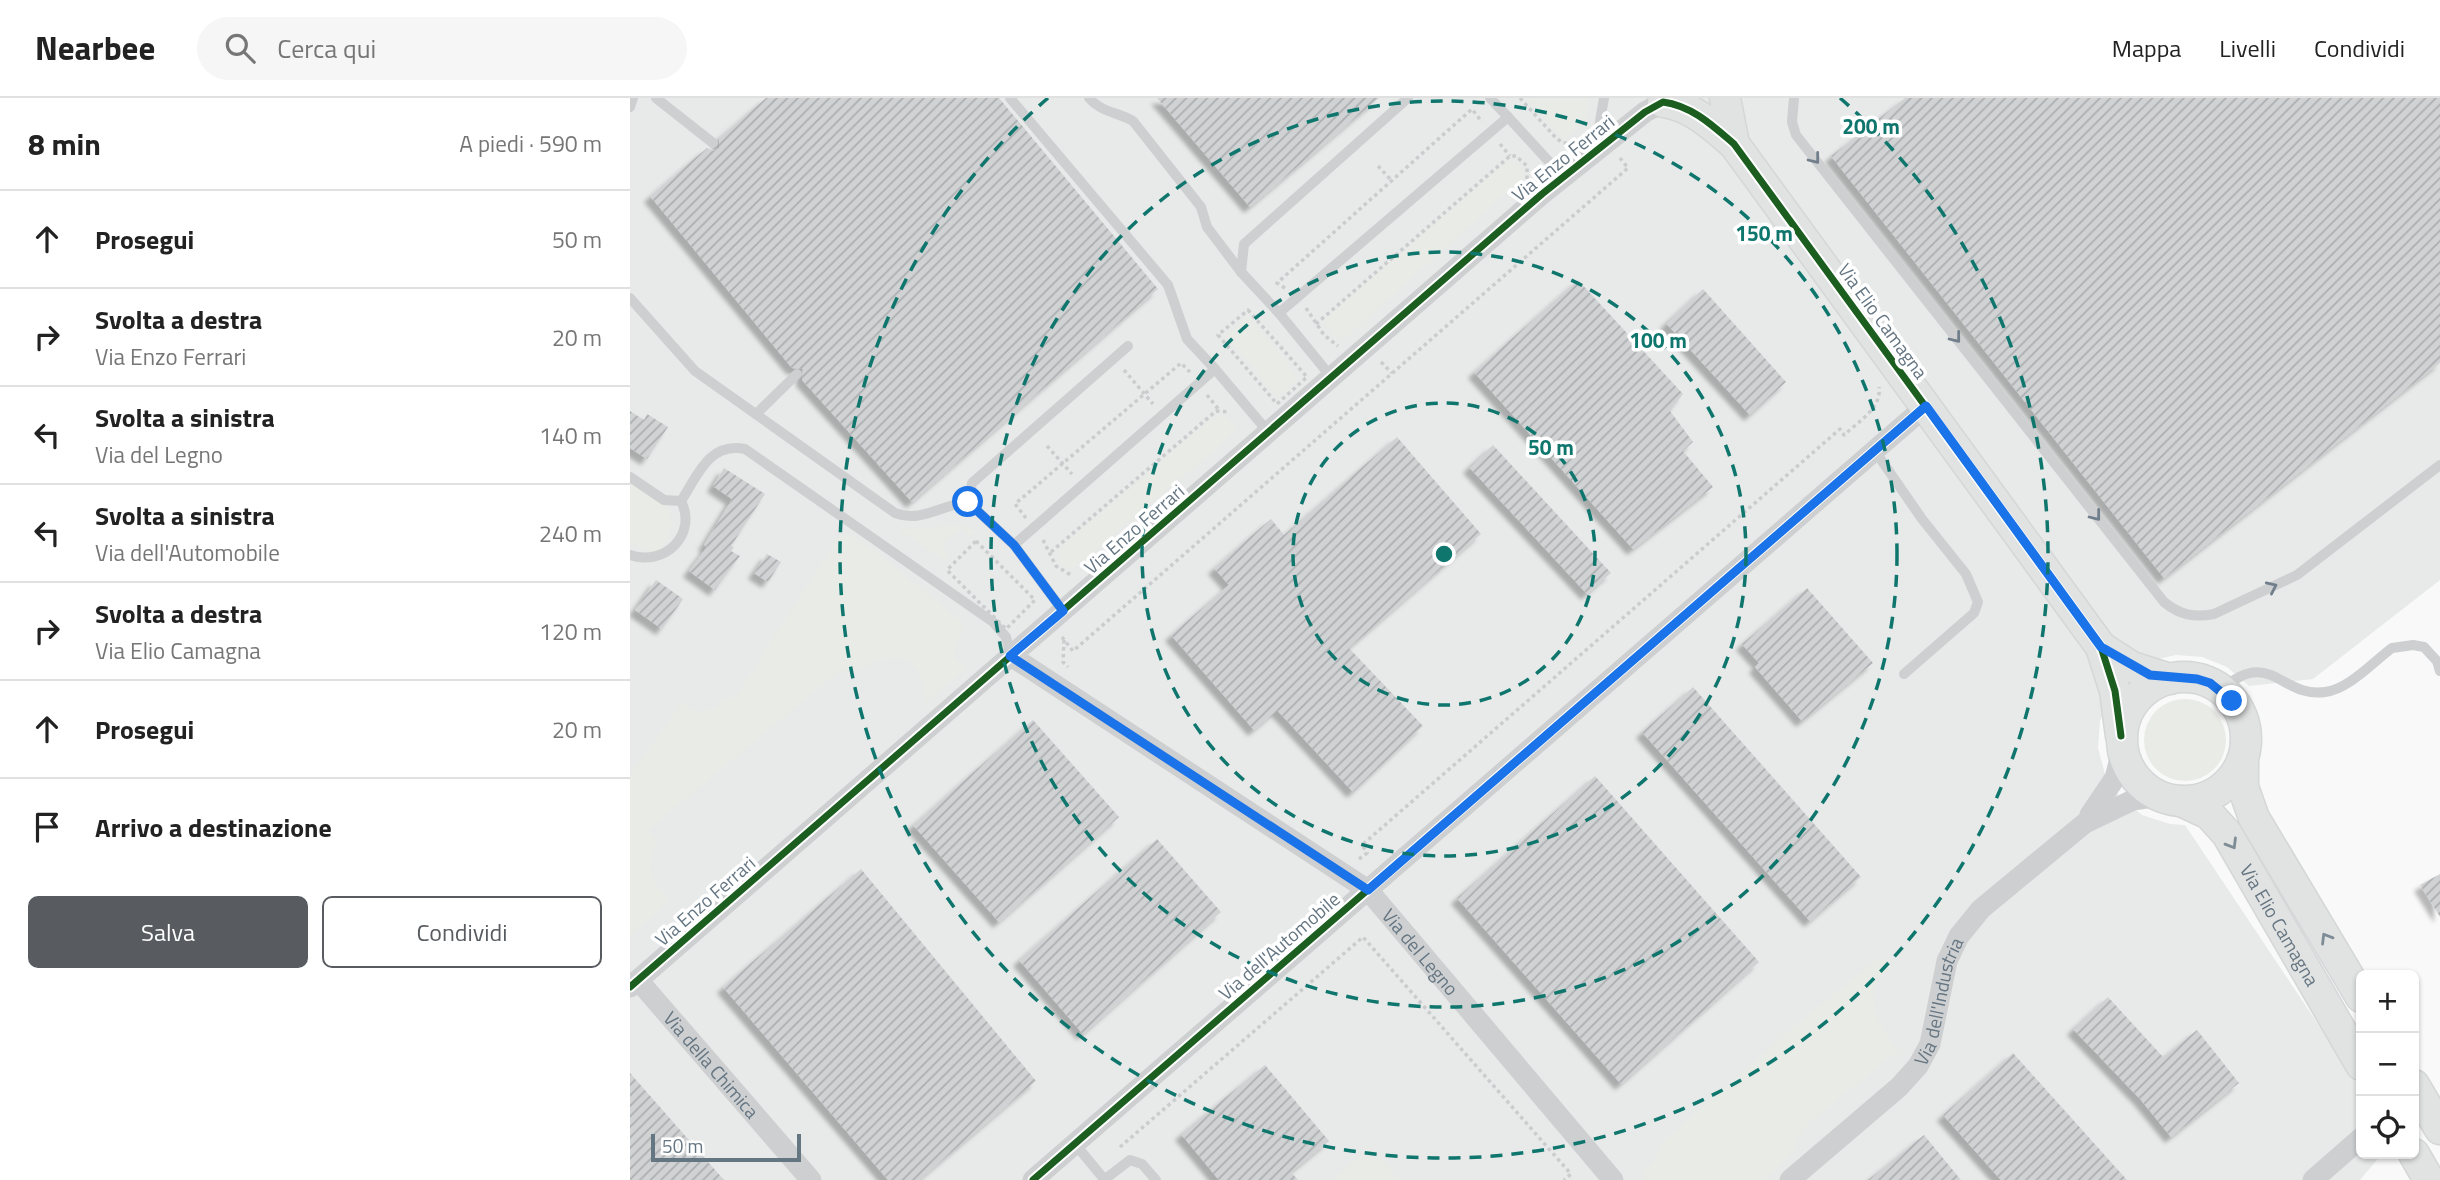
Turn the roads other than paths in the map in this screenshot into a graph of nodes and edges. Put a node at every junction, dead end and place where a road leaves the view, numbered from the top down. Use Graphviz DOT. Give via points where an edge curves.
graph roads {
  1 [pos="633,98"];
  2 [pos="656,98"];
  3 [pos="1010,98"];
  4 [pos="1089,98"];
  5 [pos="1408,98"];
  6 [pos="1490,98"];
  7 [pos="1604,98"];
  8 [pos="1725,98"];
  9 [pos="1794,98"];
  10 [pos="1660,99"];
  11 [pos="630,107"];
  12 [pos="1508,117"];
  13 [pos="713,143"];
  14 [pos="1734,144"];
  15 [pos="1582,164"];
  16 [pos="1564,178"];
  17 [pos="1241,272"];
  18 [pos="630,298"];
  19 [pos="1279,313"];
  20 [pos="1128,346"];
  21 [pos="1215,369"];
  22 [pos="797,374"];
  23 [pos="1332,378"];
  24 [pos="1926,406"];
  25 [pos="756,414"];
  26 [pos="1269,433"];
  27 [pos="1875,451"];
  28 [pos="2440,465"];
  29 [pos="630,477"];
  30 [pos="681,501"];
  31 [pos="968,502"];
  32 [pos="1014,545"];
  33 [pos="630,555"];
  34 [pos="1063,611"];
  35 [pos="2101,647"];
  36 [pos="1010,656"];
  37 [pos="2440,671"];
  38 [pos="1904,674"];
  39 [pos="2170,679"];
  40 [pos="2221,690"];
  41 [pos="2122,743"];
  42 [pos="2243,759"];
  43 [pos="2170,799"];
  44 [pos="2085,823"];
  45 [pos="1368,890"];
  46 [pos="634,984"];
  47 [pos="2356,989"];
  48 [pos="2356,1056"];
  49 [pos="2419,1096"];
  50 [pos="2440,1129"];
  51 [pos="2356,1142"];
  52 [pos="1075,1144"];
  53 [pos="2417,1159"];
  54 [pos="1104,1179"];
  55 [pos="811,1180"];
  56 [pos="1033,1180"];
  57 [pos="1156,1180"];
  58 [pos="1614,1180"];
  59 [pos="1790,1180"];
  60 [pos="2313,1180"];
  61 [pos="2430,1180"];
  1 -- 11 [label="lane"];
  2 -- 13 [label="lane"];
  3 -- 21 [label="lane" via="1168,285 1187,339"];
  4 -- 17 [label="lane" via="1098,109 1118,112 1133,121 1201,207 1207,228"];
  5 -- 17 [label="lane" via="1244,244"];
  6 -- 12 [label="lane"];
  7 -- 15 [label="lane, Via Enzo Ferrari"];
  8 -- 14 [label="street, Via Elio Camagna"];
  9 -- 28 [label="lane, one-way" via="1796,135 2173,610 2199,617 2214,614 2297,575"];
  10 -- 14 [label="street, Via Elio Camagna" via="1699,115"];
  10 -- 15 [label="street, Via Enzo Ferrari"];
  12 -- 16 [label="lane"];
  12 -- 19 [label="lane"];
  14 -- 24 [label="street, Via Elio Camagna"];
  15 -- 16 [label="street, Via Enzo Ferrari"];
  16 -- 23 [label="street, Via Enzo Ferrari"];
  17 -- 19 [label="lane"];
  18 -- 25 [label="lane" via="695,371"];
  19 -- 23 [label="lane"];
  20 -- 31 [label="lane" via="972,483"];
  21 -- 26 [label="lane"];
  21 -- 32 [label="lane"];
  22 -- 25 [label="lane"];
  23 -- 26 [label="street, Via Enzo Ferrari"];
  24 -- 27 [label="street, Via dell'Automobile"];
  24 -- 35 [label="street, Via Elio Camagna"];
  25 -- 31 [label="lane" via="895,513 918,517"];
  26 -- 34 [label="street, Via Enzo Ferrari"];
  27 -- 38 [label="lane" via="1966,575 1978,602 1974,613"];
  27 -- 45 [label="street, Via dell'Automobile"];
  29 -- 30 [label="lane" via="664,500"];
  30 -- 33 [label="lane" via="688,514 677,544 651,558"];
  30 -- 36 [label="lane" via="715,451 730,446 745,449 993,622 1006,637"];
  31 -- 32 [label="lane"];
  32 -- 34 [label="lane"];
  34 -- 36 [label="street, Via Enzo Ferrari"];
  35 -- 39 [label="street, Via Elio Camagna" via="2132,667"];
  35 -- 41 [label="street, Via Elio Camagna" via="2115,691"];
  36 -- 45 [label="street, Via del Legno"];
  36 -- 46 [label="street, Via Enzo Ferrari"];
  37 -- 40 [label="lane" via="2424,647 2402,645 2337,689 2323,692 2252,671 2235,677"];
  39 -- 40 [label="street" via="2197,679"];
  39 -- 41 [label="street" via="2142,693 2131,705"];
  40 -- 42 [label="street" via="2240,714 2245,736"];
  41 -- 43 [label="street" via="2129,770 2142,786"];
  41 -- 44 [label="street, Via dell'Industria" via="2115,778"];
  42 -- 43 [label="street" via="2219,790 2201,799"];
  47 -- 42 [label="street, Via Elio Camagna, one-way" via="2255,818 2243,787"];
  43 -- 44 [label="street, Via dell'Industria" via="2133,800"];
  43 -- 48 [label="street, Via Elio Camagna, one-way" via="2209,814 2227,834"];
  44 -- 59 [label="street, Via dell'Industria" via="1981,909 1959,936 1942,979 1930,1044 1918,1066"];
  45 -- 52 [label="street, Via dell'Automobile"];
  45 -- 58 [label="street, Via del Legno"];
  46 -- 55 [label="street, Via della Chimica"];
  49 -- 50 [label="street"];
  51 -- 60 [label="street"];
  52 -- 54 [label="lane"];
  52 -- 56 [label="street, Via dell'Automobile"];
  53 -- 61 [label="street"];
  54 -- 57 [label="lane" via="1130,1160 1142,1164"];
}
